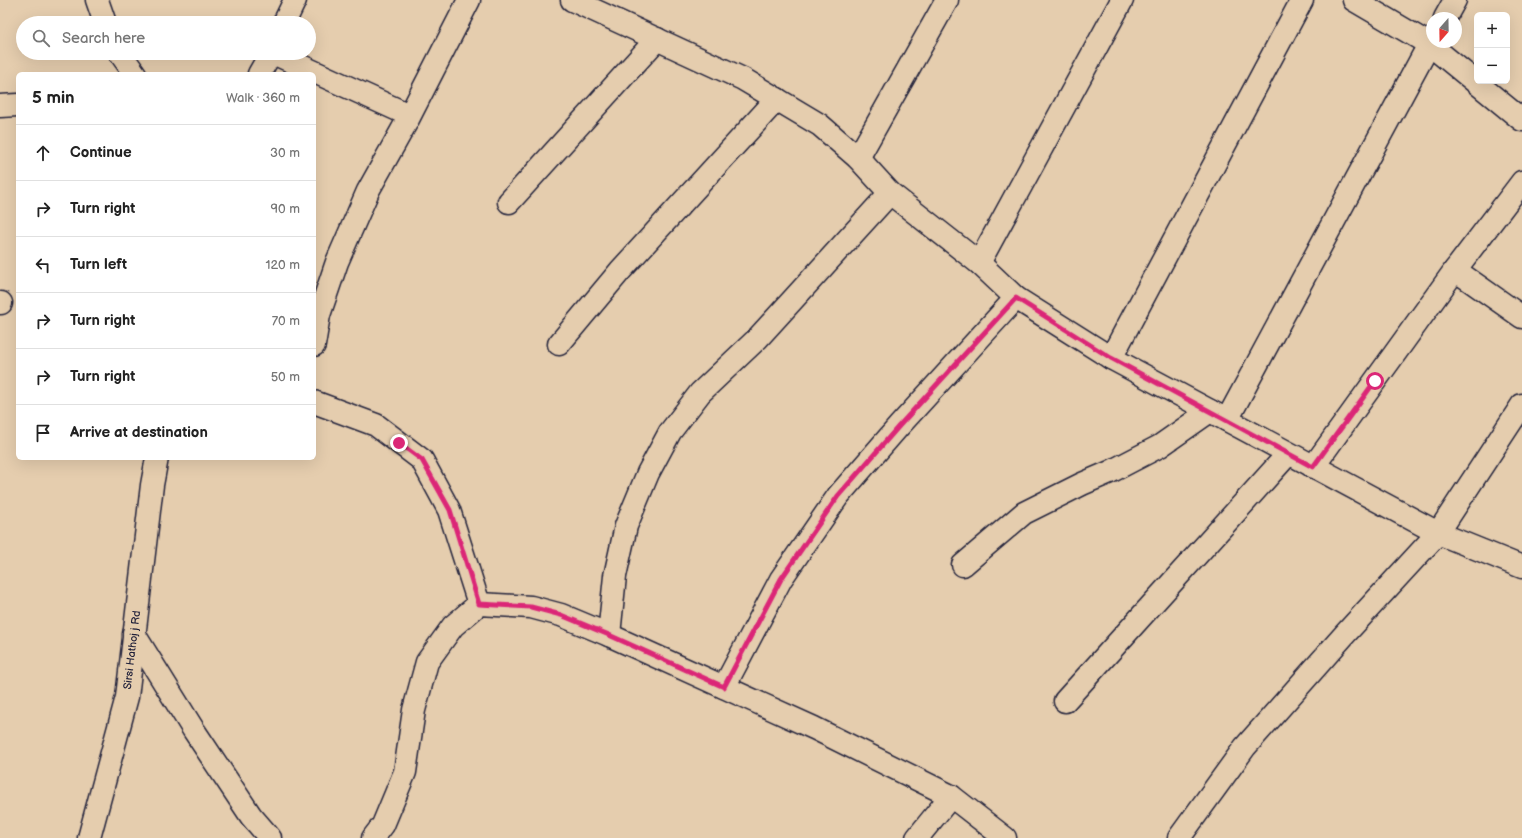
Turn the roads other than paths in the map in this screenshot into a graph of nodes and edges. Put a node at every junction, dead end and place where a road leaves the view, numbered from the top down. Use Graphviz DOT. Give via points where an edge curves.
graph roads {
  1 [pos="97,0"];
  2 [pos="295,0"];
  3 [pos="469,0"];
  4 [pos="572,0"];
  5 [pos="947,0"];
  6 [pos="1122,0"];
  7 [pos="1302,0"];
  8 [pos="1354,0"];
  9 [pos="1455,0"];
  10 [pos="1448,12"];
  11 [pos="103,16"];
  12 [pos="287,16"];
  13 [pos="1426,38"];
  14 [pos="658,39"];
  15 [pos="1427,48"];
  16 [pos="1439,48"];
  17 [pos="125,60"];
  18 [pos="268,60"];
  19 [pos="287,60"];
  20 [pos="134,72"];
  21 [pos="260,72"];
  22 [pos="314,72"];
  23 [pos="316,73"];
  24 [pos="777,99"];
  25 [pos="16,105"];
  26 [pos="0,106"];
  27 [pos="409,115"];
  28 [pos="1522,120"];
  29 [pos="858,158"];
  30 [pos="1522,182"];
  31 [pos="890,193"];
  32 [pos="509,202"];
  33 [pos="980,263"];
  34 [pos="1455,270"];
  35 [pos="1016,298"];
  36 [pos="1522,317"];
  37 [pos="316,333"];
  38 [pos="559,344"];
  39 [pos="1111,358"];
  40 [pos="316,403"];
  41 [pos="1522,405"];
  42 [pos="1218,416"];
  43 [pos="1288,454"];
  44 [pos="157,460"];
  45 [pos="1313,467"];
  46 [pos="1438,534"];
  47 [pos="963,565"];
  48 [pos="1522,567"];
  49 [pos="479,604"];
  50 [pos="134,634"];
  51 [pos="609,635"];
  52 [pos="724,687"];
  53 [pos="1065,701"];
  54 [pos="951,796"];
  55 [pos="89,838"];
  56 [pos="270,838"];
  57 [pos="372,838"];
  58 [pos="917,838"];
  59 [pos="1005,838"];
  60 [pos="1179,838"];
  1 -- 11 [label="street"];
  2 -- 12 [label="street"];
  3 -- 27 [label="street"];
  4 -- 14 [label="street"];
  5 -- 29 [label="street"];
  6 -- 33 [label="street"];
  7 -- 39 [label="street"];
  8 -- 13 [label="street"];
  9 -- 10 [label="street"];
  14 -- 24 [label="street" via="743,79"];
  14 -- 32 [label="street"];
  15 -- 42 [label="street"];
  16 -- 28 [label="street"];
  17 -- 20 [label="street"];
  18 -- 21 [label="street"];
  19 -- 22 [label="street"];
  23 -- 27 [label="street"];
  24 -- 29 [label="street" via="820,125"];
  24 -- 38 [label="street" via="620,272"];
  25 -- 26 [label="street"];
  27 -- 37 [label="street" via="368,190 337,262 319,316"];
  29 -- 31 [label="street"];
  30 -- 34 [label="street"];
  31 -- 33 [label="street"];
  31 -- 51 [label="street" via="757,339 700,393 670,432 648,473 626,526 615,576"];
  33 -- 35 [label="street"];
  34 -- 36 [label="street"];
  34 -- 45 [label="street"];
  35 -- 39 [label="street"];
  35 -- 52 [label="street" via="838,496 781,579"];
  39 -- 42 [label="street"];
  40 -- 49 [label="street" via="376,425 422,460 450,510"];
  41 -- 46 [label="street"];
  42 -- 43 [label="street"];
  42 -- 47 [label="street" via="1024,513"];
  43 -- 45 [label="street"];
  43 -- 53 [label="street"];
  44 -- 50 [label="street, Sirsi Hathoj j Rd"];
  45 -- 46 [label="street"];
  46 -- 48 [label="street"];
  46 -- 60 [label="street" via="1245,747"];
  49 -- 51 [label="street" via="531,607 561,615"];
  49 -- 57 [label="street" via="453,626 427,662 414,710 405,772 383,825"];
  50 -- 55 [label="street, Sirsi Hathoj j Rd" via="127,697"];
  50 -- 56 [label="street" via="193,729 251,816"];
  51 -- 52 [label="street"];
  52 -- 54 [label="street"];
  54 -- 58 [label="street"];
  54 -- 59 [label="street"];
}
